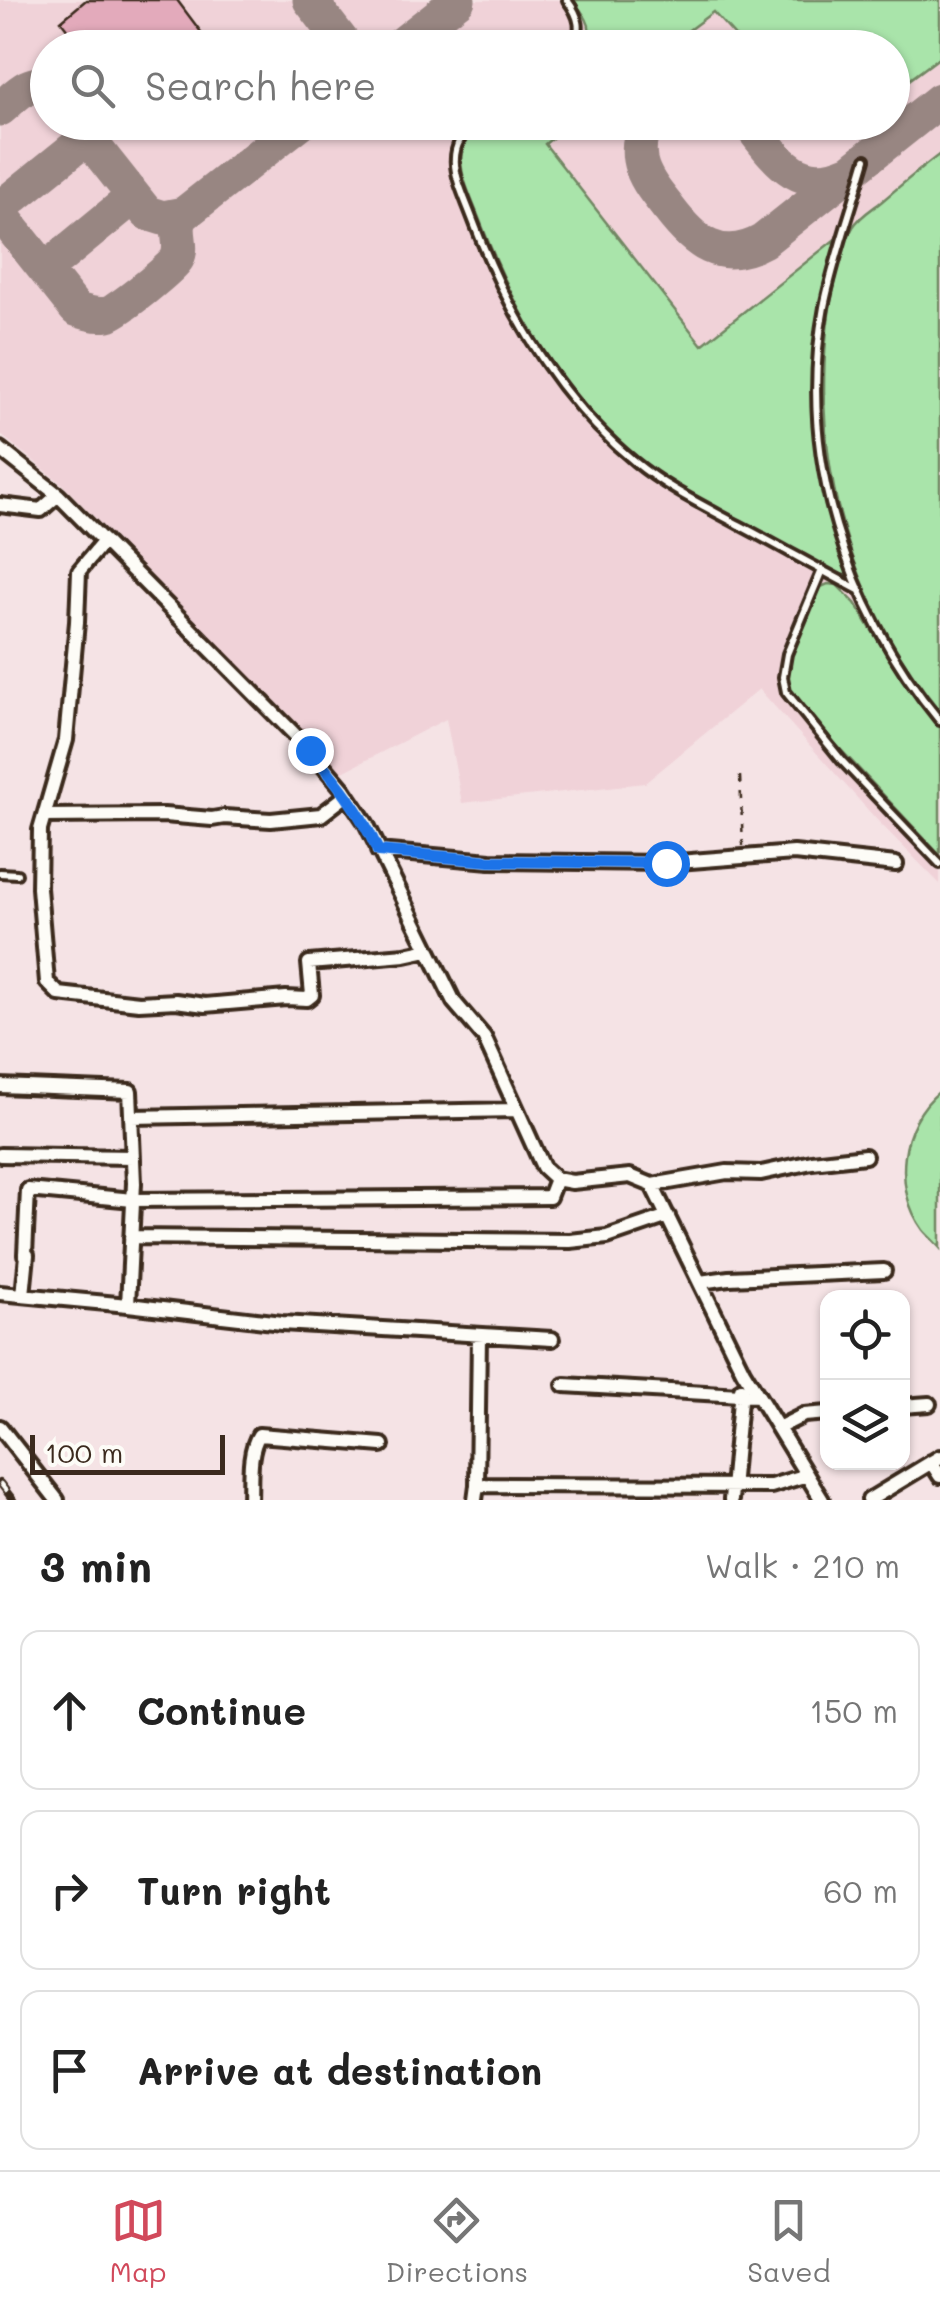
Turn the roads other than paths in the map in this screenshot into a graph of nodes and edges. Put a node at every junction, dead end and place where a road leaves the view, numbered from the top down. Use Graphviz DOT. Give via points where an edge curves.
graph roads {
  1 [pos="567,0"];
  2 [pos="579,30"];
  3 [pos="459,140"];
  4 [pos="866,160"];
  5 [pos="0,449"];
  6 [pos="58,495"];
  7 [pos="0,505"];
  8 [pos="104,541"];
  9 [pos="822,570"];
  10 [pos="859,590"];
  11 [pos="940,721"];
  12 [pos="347,795"];
  13 [pos="44,816"];
  14 [pos="378,851"];
  15 [pos="896,864"];
  16 [pos="940,864"];
  17 [pos="0,874"];
  18 [pos="17,874"];
  19 [pos="428,950"];
  20 [pos="0,1086"];
  21 [pos="517,1110"];
  22 [pos="131,1117"];
  23 [pos="0,1156"];
  24 [pos="865,1156"];
  25 [pos="133,1157"];
  26 [pos="556,1180"];
  27 [pos="652,1185"];
  28 [pos="133,1200"];
  29 [pos="668,1216"];
  30 [pos="131,1237"];
  31 [pos="884,1271"];
  32 [pos="700,1282"];
  33 [pos="0,1293"];
  34 [pos="24,1295"];
  35 [pos="128,1305"];
  36 [pos="479,1336"];
  37 [pos="552,1339"];
  38 [pos="743,1372"];
  39 [pos="564,1386"];
  40 [pos="741,1395"];
  41 [pos="758,1396"];
  42 [pos="929,1404"];
  43 [pos="910,1405"];
  44 [pos="820,1414"];
  45 [pos="0,1427"];
  46 [pos="778,1428"];
  47 [pos="382,1444"];
  48 [pos="935,1460"];
  49 [pos="807,1475"];
  50 [pos="940,1476"];
  51 [pos="477,1485"];
  52 [pos="731,1493"];
  53 [pos="885,1496"];
  54 [pos="57,1500"];
  55 [pos="250,1500"];
  56 [pos="475,1500"];
  57 [pos="822,1500"];
  58 [pos="868,1500"];
  1 -- 2 [label="lane"];
  3 -- 9 [label="lane" via="454,158 459,182 499,285 564,388 652,475"];
  4 -- 10 [label="lane" via="824,306 818,390 826,484"];
  5 -- 6 [label="street"];
  6 -- 7 [label="street" via="41,510"];
  6 -- 8 [label="street"];
  8 -- 12 [label="street"];
  8 -- 13 [label="street" via="80,572 66,740"];
  9 -- 10 [label="lane"];
  9 -- 16 [label="lane" via="787,654 786,692"];
  10 -- 11 [label="lane" via="895,659"];
  12 -- 13 [label="street" via="321,815 297,819"];
  12 -- 14 [label="street"];
  13 -- 19 [label="street" via="38,888 47,982 59,994 206,1005 308,999 310,963"];
  14 -- 15 [label="street" via="490,861 666,863 794,853"];
  14 -- 19 [label="street"];
  17 -- 18 [label="lane"];
  19 -- 21 [label="street" via="454,1002 484,1038"];
  20 -- 22 [label="street" via="130,1091"];
  21 -- 22 [label="street"];
  21 -- 26 [label="street" via="542,1166"];
  22 -- 25 [label="street"];
  23 -- 25 [label="street"];
  24 -- 27 [label="street"];
  25 -- 28 [label="street"];
  26 -- 27 [label="street" via="630,1176"];
  26 -- 28 [label="street" via="549,1197"];
  27 -- 29 [label="street"];
  28 -- 30 [label="street"];
  28 -- 34 [label="street" via="28,1190"];
  29 -- 30 [label="street" via="608,1237 570,1240"];
  29 -- 32 [label="street"];
  30 -- 35 [label="street"];
  31 -- 32 [label="street"];
  32 -- 38 [label="street"];
  33 -- 34 [label="street"];
  34 -- 35 [label="street"];
  35 -- 36 [label="street"];
  36 -- 37 [label="street"];
  36 -- 51 [label="street"];
  38 -- 40 [label="street"];
  38 -- 41 [label="street"];
  39 -- 40 [label="street"];
  40 -- 41 [label="street"];
  40 -- 52 [label="street"];
  41 -- 46 [label="street"];
  42 -- 43 [label="street"];
  44 -- 46 [label="street"];
  45 -- 54 [label="street"];
  46 -- 49 [label="street"];
  47 -- 55 [label="street" via="259,1435 252,1449"];
  48 -- 50 [label="street"];
  48 -- 53 [label="street"];
  49 -- 52 [label="street"];
  49 -- 57 [label="street"];
  51 -- 52 [label="street"];
  51 -- 56 [label="street"];
  53 -- 58 [label="street"];
}
